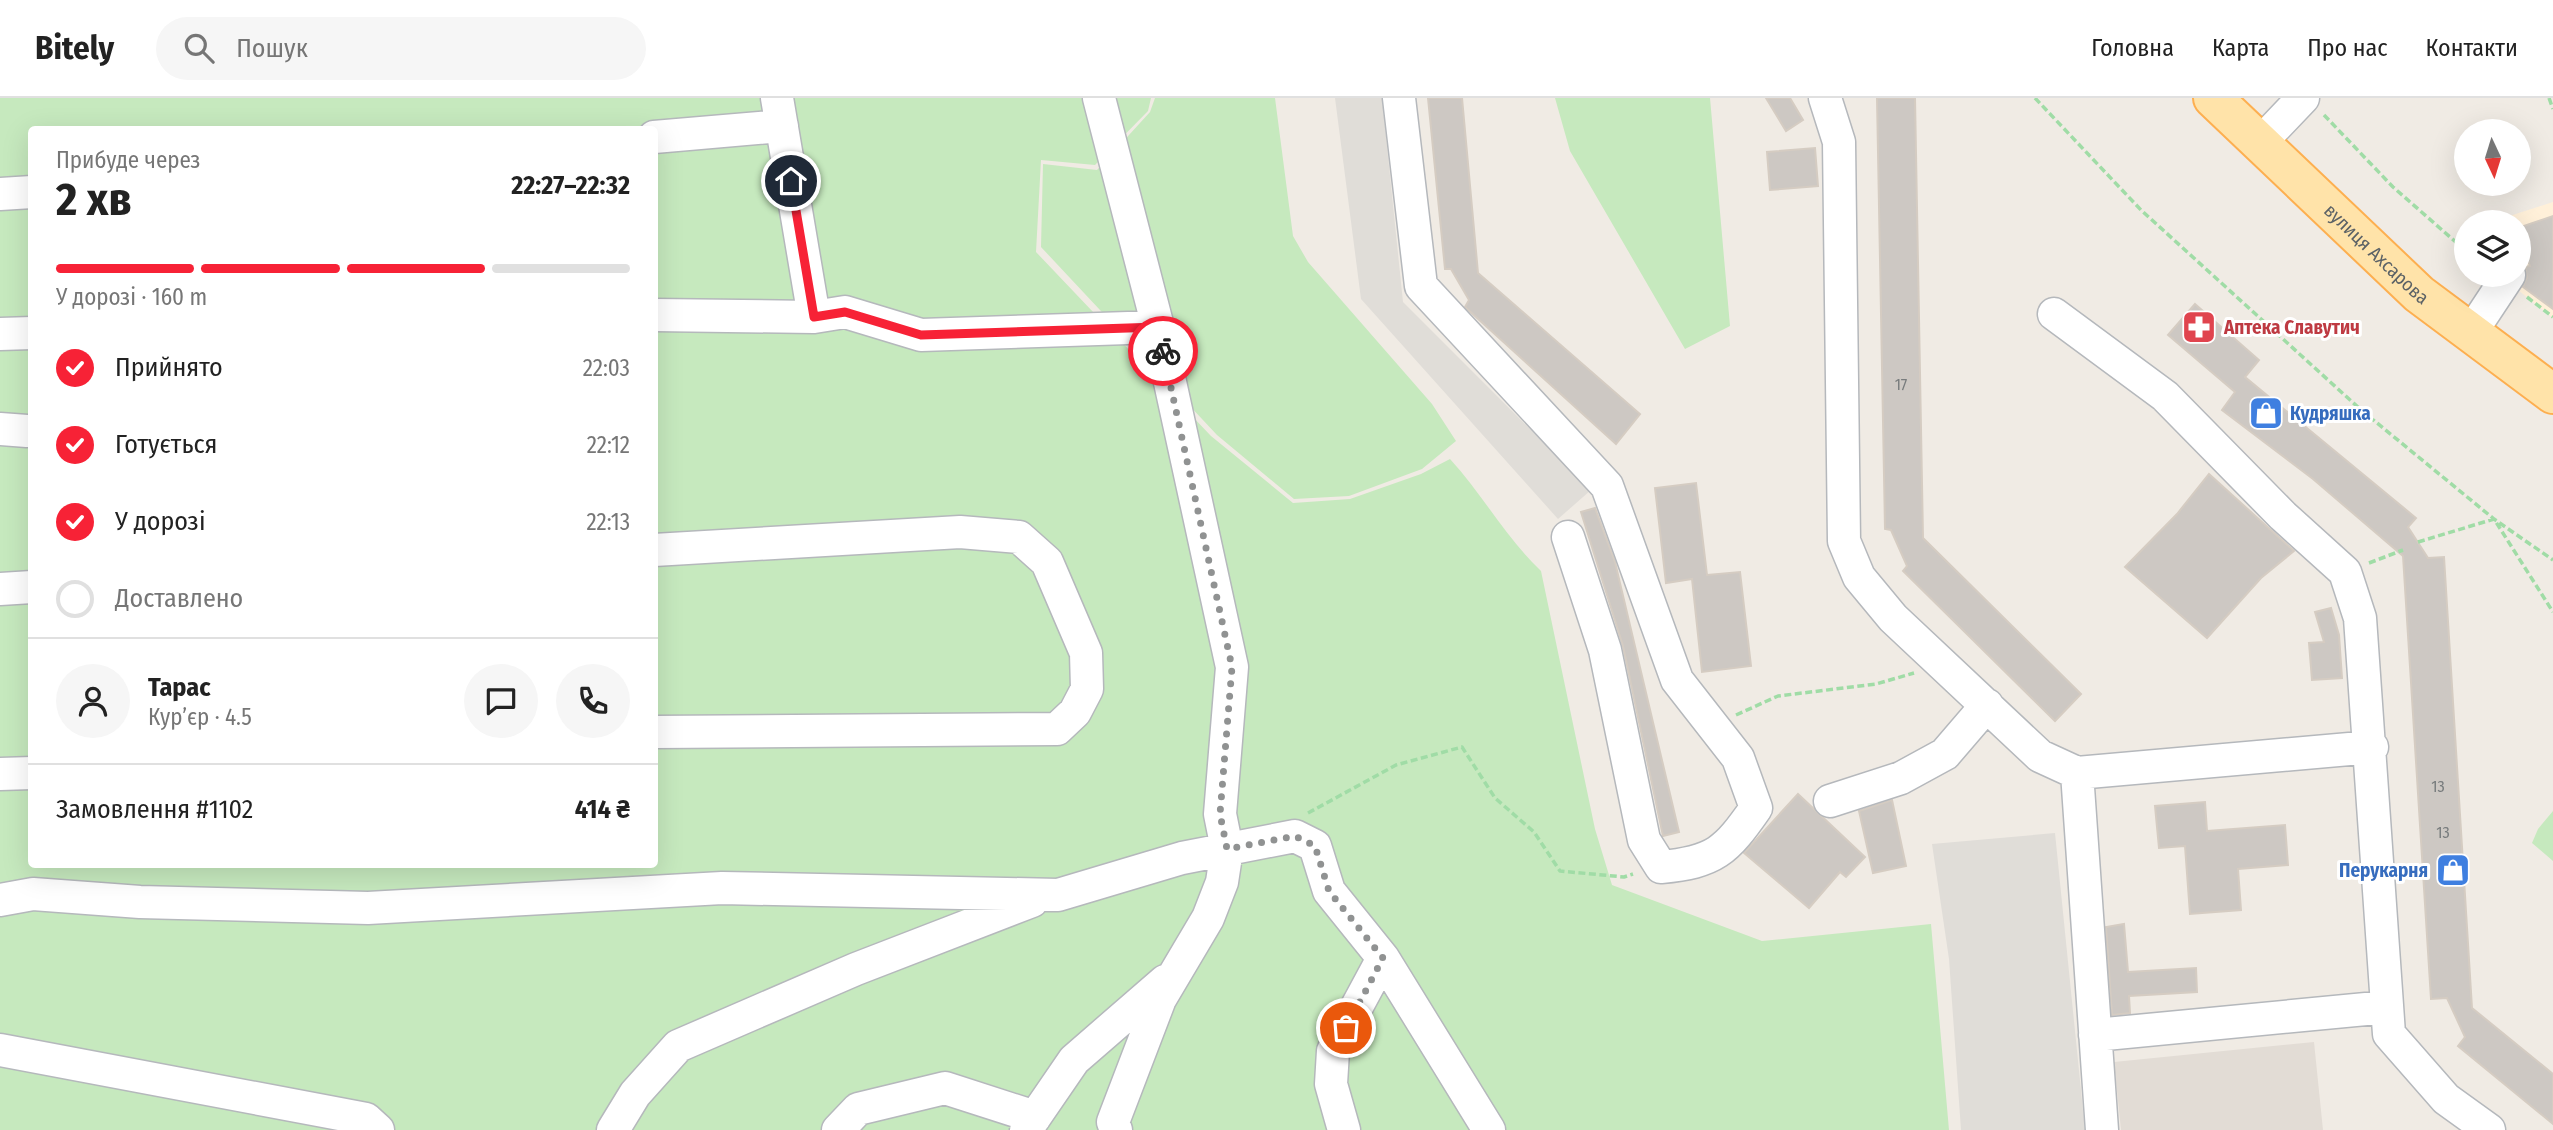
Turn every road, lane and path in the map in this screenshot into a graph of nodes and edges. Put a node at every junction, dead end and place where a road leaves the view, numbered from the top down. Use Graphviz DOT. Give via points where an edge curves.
graph roads {
  1 [pos="1098,98"];
  2 [pos="1399,98"];
  3 [pos="1825,98"];
  4 [pos="2035,98"];
  5 [pos="2213,98"];
  6 [pos="2549,98"];
  7 [pos="2310,103"];
  8 [pos="2553,109"];
  9 [pos="780,112"];
  10 [pos="658,136"];
  11 [pos="2259,144"];
  12 [pos="28,192"];
  13 [pos="0,194"];
  14 [pos="2454,240"];
  15 [pos="2504,287"];
  16 [pos="2054,314"];
  17 [pos="658,315"];
  18 [pos="814,317"];
  19 [pos="1158,327"];
  20 [pos="28,333"];
  21 [pos="0,334"];
  22 [pos="2470,334"];
  23 [pos="2553,394"];
  24 [pos="2494,519"];
  25 [pos="1569,537"];
  26 [pos="2418,542"];
  27 [pos="658,550"];
  28 [pos="2403,550"];
  29 [pos="2553,560"];
  30 [pos="2345,572"];
  31 [pos="28,587"];
  32 [pos="0,589"];
  33 [pos="2553,612"];
  34 [pos="1943,665"];
  35 [pos="1987,705"];
  36 [pos="1713,726"];
  37 [pos="658,732"];
  38 [pos="2371,747"];
  39 [pos="2077,772"];
  40 [pos="28,773"];
  41 [pos="0,774"];
  42 [pos="1830,801"];
  43 [pos="1256,843"];
  44 [pos="1661,867"];
  45 [pos="1048,895"];
  46 [pos="0,900"];
  47 [pos="1383,958"];
  48 [pos="1176,971"];
  49 [pos="2387,1007"];
  50 [pos="2095,1035"];
  51 [pos="0,1050"];
  52 [pos="1031,1124"];
  53 [pos="378,1130"];
  54 [pos="613,1130"];
  55 [pos="838,1130"];
  56 [pos="1116,1130"];
  57 [pos="1344,1130"];
  58 [pos="1489,1130"];
  59 [pos="2102,1130"];
  60 [pos="2489,1130"];
  1 -- 19 [label="street"];
  2 -- 36 [label="street" via="1422,286 1607,486 1677,680"];
  3 -- 34 [label="street" via="1839,142 1844,541 1859,578"];
  4 -- 24 [label="path" via="2141,210 2360,409"];
  5 -- 11 [label="main road, вулиця Ахсарова"];
  6 -- 8 [label="path"];
  7 -- 11 [label="street"];
  7 -- 14 [label="path"];
  9 -- 10 [label="street"];
  9 -- 18 [label="street"];
  11 -- 22 [label="main road, вулиця Ахсарова" via="2374,254"];
  12 -- 13 [label="street"];
  15 -- 22 [label="street"];
  16 -- 30 [label="street" via="2165,396"];
  17 -- 18 [label="street"];
  18 -- 19 [label="street" via="845,312 921,335"];
  19 -- 43 [label="street" via="1232,667 1220,814"];
  20 -- 21 [label="street"];
  22 -- 23 [label="main road, вулиця Ахсарова"];
  24 -- 26 [label="path"];
  24 -- 29 [label="path"];
  24 -- 33 [label="path"];
  25 -- 44 [label="street" via="1605,650 1644,840"];
  27 -- 37 [label="street" via="960,532 1019,537 1047,562 1086,653 1087,689 1075,712 1057,729"];
  28 -- 30 [label="path"];
  30 -- 38 [label="street" via="2360,618"];
  31 -- 32 [label="street"];
  34 -- 35 [label="street"];
  34 -- 36 [label="path" via="1876,684 1778,696"];
  35 -- 39 [label="street" via="2040,757"];
  35 -- 42 [label="street" via="1945,754 1901,778"];
  36 -- 44 [label="street" via="1738,758 1756,808 1733,840 1697,863"];
  38 -- 39 [label="street"];
  38 -- 49 [label="street"];
  39 -- 50 [label="street"];
  40 -- 41 [label="street"];
  43 -- 44 [label="path" via="1396,765 1462,747 1495,798 1534,832 1560,871 1624,877"];
  43 -- 45 [label="street"];
  43 -- 47 [label="street" via="1315,846 1329,891"];
  43 -- 48 [label="street" via="1222,881 1208,918"];
  45 -- 46 [label="street" via="722,888 368,908 140,902 33,894"];
  45 -- 54 [label="street" via="856,969 678,1046 635,1094"];
  47 -- 57 [label="street" via="1333,1051 1331,1083"];
  47 -- 58 [label="street"];
  48 -- 52 [label="street" via="1074,1060"];
  48 -- 56 [label="street" via="1160,999 1113,1122"];
  49 -- 50 [label="street"];
  49 -- 60 [label="street" via="2389,1034 2446,1099"];
  50 -- 59 [label="street"];
  51 -- 53 [label="street" via="366,1119"];
  52 -- 55 [label="street" via="945,1088 858,1109"];
}
